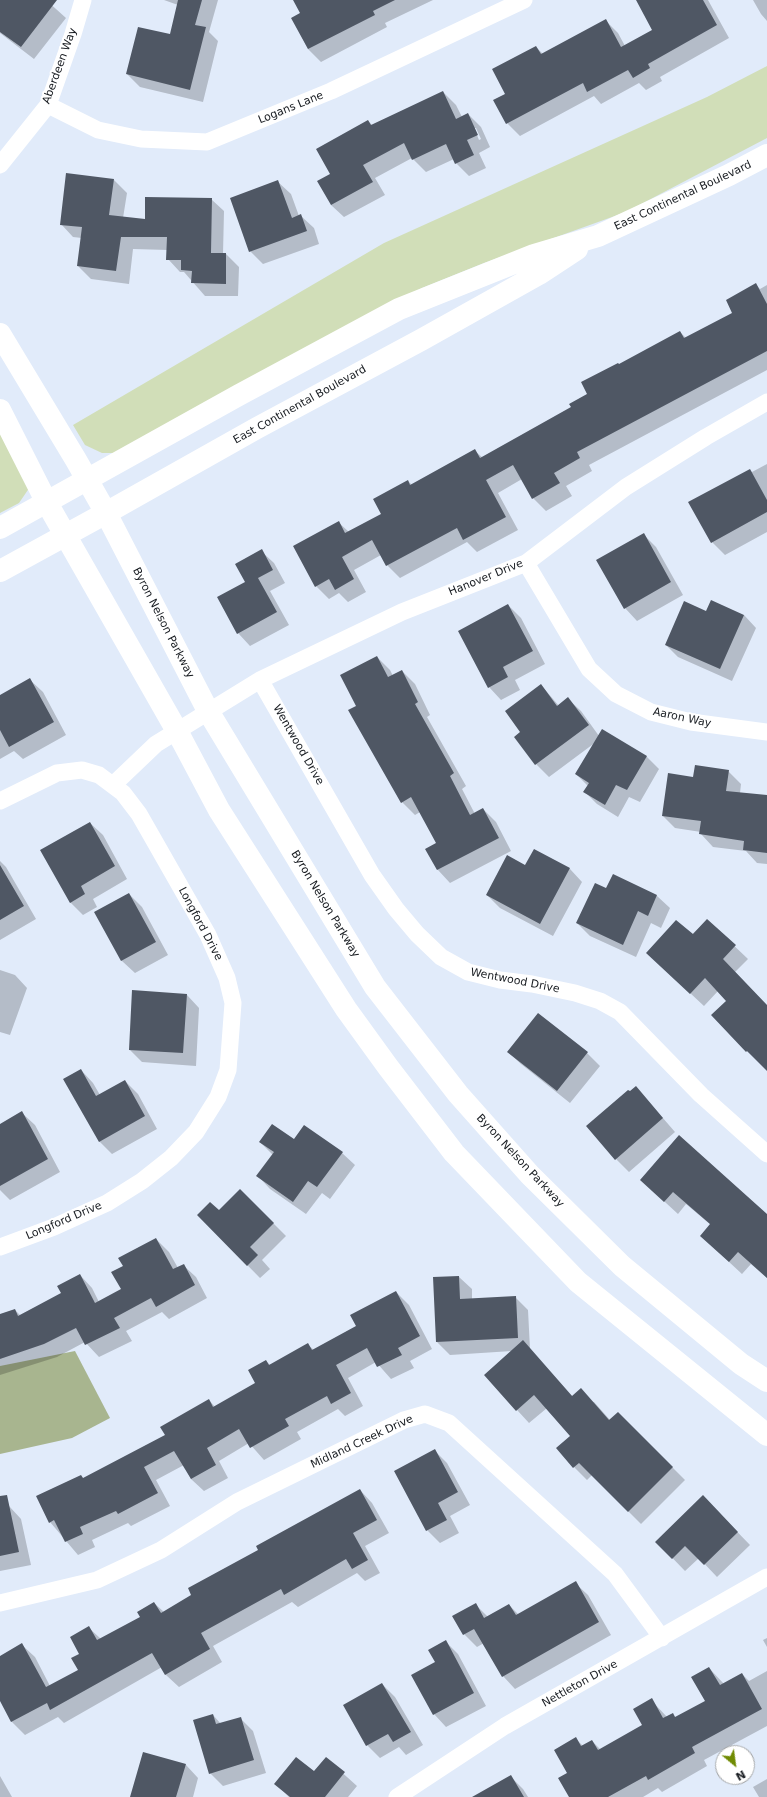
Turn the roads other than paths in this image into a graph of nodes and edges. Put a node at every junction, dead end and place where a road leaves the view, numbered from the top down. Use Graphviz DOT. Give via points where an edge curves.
graph roads {
  1 [pos="83,0"];
  2 [pos="524,0"];
  3 [pos="48,105"];
  4 [pos="767,155"];
  5 [pos="0,164"];
  6 [pos="598,236"];
  7 [pos="0,334"];
  8 [pos="767,402"];
  9 [pos="0,410"];
  10 [pos="88,480"];
  11 [pos="47,503"];
  12 [pos="106,513"];
  13 [pos="0,528"];
  14 [pos="66,536"];
  15 [pos="526,563"];
  16 [pos="0,571"];
  17 [pos="260,680"];
  18 [pos="208,712"];
  19 [pos="177,731"];
  20 [pos="767,732"];
  21 [pos="113,785"];
  22 [pos="0,801"];
  23 [pos="767,1154"];
  24 [pos="0,1248"];
  25 [pos="767,1381"];
  26 [pos="767,1435"];
  27 [pos="767,1577"];
  28 [pos="0,1603"];
  29 [pos="662,1638"];
  30 [pos="404,1795"];
  1 -- 3 [label="street, Aberdeen Way"];
  2 -- 3 [label="street, Logans Lane" via="330,91 207,142 141,139 98,130"];
  3 -- 5 [label="street, Aberdeen Way"];
  4 -- 6 [label="street, East Continental Boulevard" via="728,176"];
  6 -- 10 [label="street, East Continental Boulevard" via="534,255 399,309"];
  6 -- 12 [label="street, East Continental Boulevard" via="539,274"];
  7 -- 10 [label="street, Byron Nelson Parkway"];
  8 -- 15 [label="street, Hanover Drive" via="706,436 626,487"];
  9 -- 11 [label="street"];
  10 -- 11 [label="street, East Continental Boulevard"];
  10 -- 12 [label="street, Byron Nelson Parkway"];
  11 -- 13 [label="street, East Continental Boulevard"];
  11 -- 14 [label="street"];
  12 -- 14 [label="street, East Continental Boulevard"];
  12 -- 18 [label="street, Byron Nelson Parkway"];
  14 -- 16 [label="street, East Continental Boulevard"];
  14 -- 19 [label="street"];
  15 -- 17 [label="street, Hanover Drive" via="402,612"];
  15 -- 20 [label="street, Aaron Way" via="589,669 616,694 651,712 691,722"];
  17 -- 18 [label="street, Hanover Drive"];
  17 -- 23 [label="street, Wentwood Drive" via="372,875 400,914 441,957 468,972 575,993 600,1001 620,1012 701,1095"];
  18 -- 19 [label="street, Hanover Drive"];
  18 -- 25 [label="street, Byron Nelson Parkway" via="375,987 458,1094 530,1175 622,1266 742,1364"];
  19 -- 21 [label="street, Hanover Drive" via="156,744"];
  19 -- 26 [label="street" via="219,810 346,1009 454,1153 578,1282"];
  21 -- 22 [label="street, Longford Drive" via="99,775 82,770 56,773"];
  21 -- 24 [label="street, Longford Drive" via="123,793 139,814 208,935 227,978 232,1003 228,1070 218,1097 196,1132 172,1158 142,1181 100,1206"];
  27 -- 29 [label="street, Nettleton Drive"];
  28 -- 29 [label="street, Midland Creek Drive" via="96,1580 161,1550 237,1502 404,1420 425,1414 449,1423 614,1574"];
  29 -- 30 [label="street, Nettleton Drive" via="505,1726"];
}
